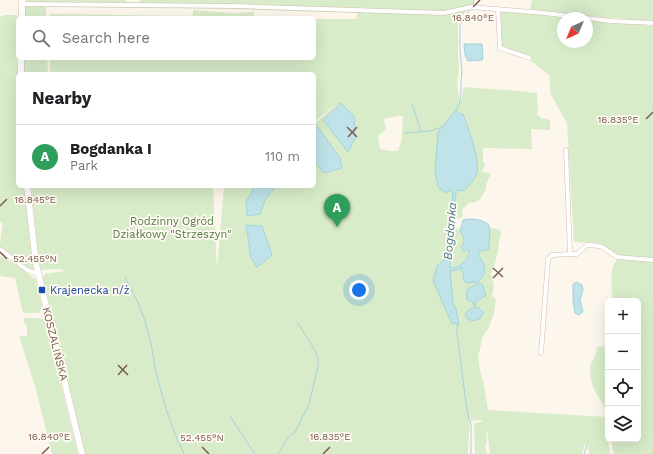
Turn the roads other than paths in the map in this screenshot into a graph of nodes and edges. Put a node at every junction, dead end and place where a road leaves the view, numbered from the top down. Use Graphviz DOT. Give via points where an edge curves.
graph roads {
  1 [pos="22,2"];
  2 [pos="498,9"];
  3 [pos="22,16"];
  4 [pos="653,23"];
  5 [pos="529,58"];
  6 [pos="21,60"];
  7 [pos="21,72"];
  8 [pos="566,150"];
  9 [pos="27,188"];
  10 [pos="0,249"];
  11 [pos="570,254"];
  12 [pos="653,260"];
  13 [pos="38,274"];
  14 [pos="541,353"];
  15 [pos="82,454"];
  1 -- 2 [label="street" via="444,13 471,7"];
  1 -- 3 [label="street"];
  2 -- 4 [label="street"];
  2 -- 5 [label="street" via="500,48"];
  6 -- 7 [label="street"];
  8 -- 11 [label="street"];
  9 -- 13 [label="street, KOSZALIŃSKA"];
  10 -- 13 [label="street" via="27,270"];
  11 -- 12 [label="street" via="577,254 587,245 592,245 602,247 617,257"];
  11 -- 14 [label="street" via="552,255 548,259"];
  13 -- 15 [label="street, KOSZALIŃSKA"];
}
